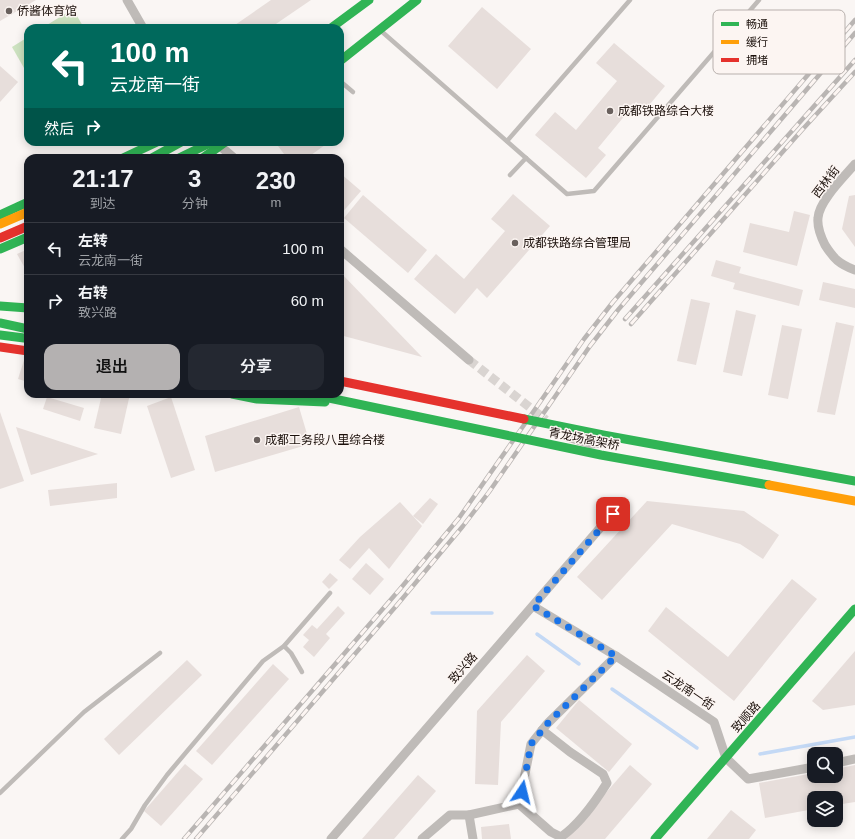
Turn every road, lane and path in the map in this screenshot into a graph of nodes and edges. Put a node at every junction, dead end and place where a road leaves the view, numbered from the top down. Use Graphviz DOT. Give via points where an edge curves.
graph roads {
  1 [pos="127,0"];
  2 [pos="368,0"];
  3 [pos="417,0"];
  4 [pos="630,0"];
  5 [pos="759,0"];
  6 [pos="750,10"];
  7 [pos="141,24"];
  8 [pos="337,24"];
  9 [pos="380,30"];
  10 [pos="713,54"];
  11 [pos="344,58"];
  12 [pos="344,84"];
  13 [pos="353,92"];
  14 [pos="507,141"];
  15 [pos="148,146"];
  16 [pos="174,146"];
  17 [pos="208,146"];
  18 [pos="216,146"];
  19 [pos="222,146"];
  20 [pos="132,154"];
  21 [pos="159,154"];
  22 [pos="187,154"];
  23 [pos="207,154"];
  24 [pos="230,154"];
  25 [pos="526,158"];
  26 [pos="855,164"];
  27 [pos="510,175"];
  28 [pos="24,204"];
  29 [pos="24,214"];
  30 [pos="0,215"];
  31 [pos="0,224"];
  32 [pos="24,228"];
  33 [pos="0,238"];
  34 [pos="24,239"];
  35 [pos="0,249"];
  36 [pos="344,252"];
  37 [pos="855,270"];
  38 [pos="0,306"];
  39 [pos="24,308"];
  40 [pos="0,323"];
  41 [pos="24,328"];
  42 [pos="0,335"];
  43 [pos="24,338"];
  44 [pos="0,347"];
  45 [pos="24,350"];
  46 [pos="469,360"];
  47 [pos="344,381"];
  48 [pos="252,398"];
  49 [pos="327,398"];
  50 [pos="344,402"];
  51 [pos="567,437"];
  52 [pos="855,477"];
  53 [pos="855,481"];
  54 [pos="855,501"];
  55 [pos="613,514"];
  56 [pos="330,593"];
  57 [pos="533,606"];
  58 [pos="855,610"];
  59 [pos="284,646"];
  60 [pos="160,653"];
  61 [pos="616,656"];
  62 [pos="302,672"];
  63 [pos="542,730"];
  64 [pos="726,758"];
  65 [pos="855,759"];
  66 [pos="843,762"];
  67 [pos="807,768"];
  68 [pos="0,793"];
  69 [pos="519,804"];
  70 [pos="469,815"];
  71 [pos="122,839"];
  72 [pos="331,839"];
  73 [pos="422,839"];
  74 [pos="473,839"];
  75 [pos="655,839"];
  1 -- 7 [label="street"];
  2 -- 8 [label="main road"];
  3 -- 9 [label="main road"];
  4 -- 14 [label="lane"];
  5 -- 6 [label="lane"];
  9 -- 11 [label="main road"];
  9 -- 14 [label="lane"];
  10 -- 25 [label="lane" via="594,192 567,194"];
  12 -- 13 [label="lane"];
  14 -- 25 [label="lane"];
  15 -- 20 [label="main road"];
  16 -- 21 [label="main road"];
  17 -- 22 [label="main road"];
  18 -- 23 [label="main road"];
  19 -- 24 [label="street"];
  25 -- 27 [label="lane"];
  26 -- 37 [label="street, 西林街" via="824,201 818,218 821,236 833,258"];
  28 -- 30 [label="main road"];
  29 -- 31 [label="main road"];
  32 -- 33 [label="main road"];
  34 -- 35 [label="main road"];
  36 -- 46 [label="street"];
  38 -- 39 [label="main road"];
  40 -- 41 [label="main road"];
  42 -- 43 [label="main road"];
  44 -- 45 [label="main road"];
  47 -- 53 [label="main road, 青龙场高架桥, bridge" via="602,435"];
  48 -- 50 [label="main road, bridge"];
  49 -- 50 [label="main road, 青龙场高架桥, bridge"];
  50 -- 54 [label="main road, 青龙场高架桥, bridge" via="601,455"];
  51 -- 52 [label="street" via="591,444 643,440"];
  55 -- 57 [label="street, 致兴路"];
  56 -- 59 [label="lane"];
  57 -- 61 [label="street, 云龙南一街"];
  57 -- 72 [label="street, 致兴路"];
  58 -- 64 [label="main road, 致顺路"];
  59 -- 62 [label="lane"];
  59 -- 71 [label="lane" via="263,661 207,727 163,781"];
  60 -- 68 [label="lane" via="84,712"];
  61 -- 63 [label="street"];
  61 -- 64 [label="street, 云龙南一街" via="714,722"];
  63 -- 69 [label="street" via="531,744"];
  63 -- 69 [label="street" via="604,774 607,783 571,830 561,837 551,832"];
  64 -- 67 [label="street, 云龙南一街" via="748,779"];
  64 -- 75 [label="main road, 致顺路"];
  65 -- 66 [label="street"];
  69 -- 70 [label="street"];
  70 -- 73 [label="street" via="450,815"];
  70 -- 74 [label="street"];
}
